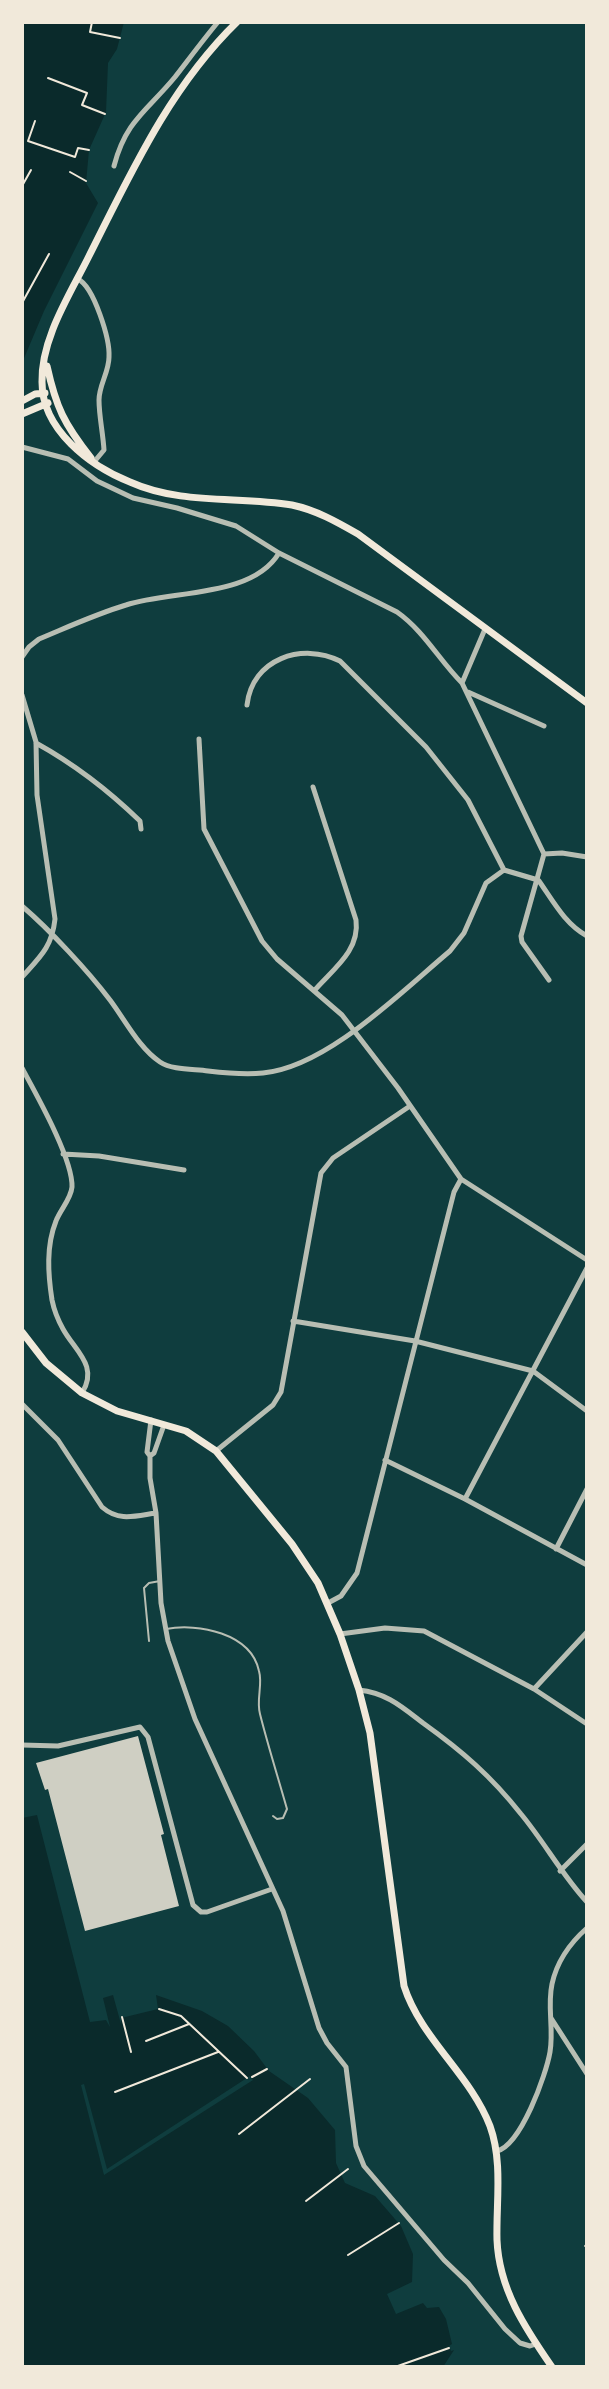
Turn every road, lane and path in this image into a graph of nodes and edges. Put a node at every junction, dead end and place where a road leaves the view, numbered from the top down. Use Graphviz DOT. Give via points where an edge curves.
graph roads {
  1 [pos="92,22"];
  2 [pos="218,22"];
  3 [pos="237,22"];
  4 [pos="120,38"];
  5 [pos="48,78"];
  6 [pos="105,114"];
  7 [pos="35,121"];
  8 [pos="89,150"];
  9 [pos="114,166"];
  10 [pos="31,170"];
  11 [pos="70,172"];
  12 [pos="86,181"];
  13 [pos="22,186"];
  14 [pos="49,254"];
  15 [pos="78,279"];
  16 [pos="22,303"];
  17 [pos="45,360"];
  18 [pos="43,392"];
  19 [pos="53,397"];
  20 [pos="22,401"];
  21 [pos="46,406"];
  22 [pos="22,414"];
  23 [pos="22,447"];
  24 [pos="94,462"];
  25 [pos="279,553"];
  26 [pos="485,629"];
  27 [pos="22,657"];
  28 [pos="462,683"];
  29 [pos="467,692"];
  30 [pos="22,695"];
  31 [pos="587,703"];
  32 [pos="247,705"];
  33 [pos="544,726"];
  34 [pos="199,739"];
  35 [pos="36,742"];
  36 [pos="313,787"];
  37 [pos="141,829"];
  38 [pos="544,854"];
  39 [pos="587,857"];
  40 [pos="504,870"];
  41 [pos="538,880"];
  42 [pos="22,906"];
  43 [pos="587,936"];
  44 [pos="53,937"];
  45 [pos="22,977"];
  46 [pos="549,980"];
  47 [pos="314,991"];
  48 [pos="355,1031"];
  49 [pos="22,1068"];
  50 [pos="410,1106"];
  51 [pos="63,1154"];
  52 [pos="184,1170"];
  53 [pos="461,1179"];
  54 [pos="587,1260"];
  55 [pos="587,1268"];
  56 [pos="293,1321"];
  57 [pos="22,1332"];
  58 [pos="415,1341"];
  59 [pos="533,1371"];
  60 [pos="82,1393"];
  61 [pos="22,1404"];
  62 [pos="587,1411"];
  63 [pos="151,1420"];
  64 [pos="164,1424"];
  65 [pos="216,1451"];
  66 [pos="150,1456"];
  67 [pos="385,1460"];
  68 [pos="587,1489"];
  69 [pos="465,1499"];
  70 [pos="156,1513"];
  71 [pos="556,1549"];
  72 [pos="587,1565"];
  73 [pos="161,1581"];
  74 [pos="328,1603"];
  75 [pos="165,1629"];
  76 [pos="587,1632"];
  77 [pos="340,1634"];
  78 [pos="149,1641"];
  79 [pos="534,1689"];
  80 [pos="359,1690"];
  81 [pos="587,1724"];
  82 [pos="22,1745"];
  83 [pos="273,1816"];
  84 [pos="587,1844"];
  85 [pos="560,1871"];
  86 [pos="272,1889"];
  87 [pos="587,1902"];
  88 [pos="587,1928"];
  89 [pos="159,2009"];
  90 [pos="122,2017"];
  91 [pos="550,2017"];
  92 [pos="190,2024"];
  93 [pos="146,2041"];
  94 [pos="131,2052"];
  95 [pos="219,2052"];
  96 [pos="267,2069"];
  97 [pos="587,2074"];
  98 [pos="252,2077"];
  99 [pos="247,2078"];
  100 [pos="310,2079"];
  101 [pos="115,2092"];
  102 [pos="239,2134"];
  103 [pos="497,2151"];
  104 [pos="348,2169"];
  105 [pos="306,2201"];
  106 [pos="399,2223"];
  107 [pos="348,2255"];
  108 [pos="536,2344"];
  109 [pos="449,2348"];
  110 [pos="395,2367"];
  111 [pos="552,2367"];
  1 -- 4 [label="path" via="90,32"];
  2 -- 9 [label="street" via="137,116"];
  3 -- 15 [label="main road" via="206,55 155,128"];
  5 -- 6 [label="path" via="87,93 82,105"];
  7 -- 8 [label="path" via="28,141 75,157 78,148"];
  10 -- 13 [label="path"];
  11 -- 12 [label="path"];
  14 -- 16 [label="path"];
  15 -- 17 [label="main road"];
  15 -- 24 [label="street" via="91,291 110,358 99,397 104,450"];
  17 -- 18 [label="main road"];
  17 -- 19 [label="main road"];
  18 -- 19 [label="main road"];
  18 -- 20 [label="main road"];
  18 -- 21 [label="main road"];
  19 -- 21 [label="main road"];
  19 -- 24 [label="main road"];
  21 -- 22 [label="main road"];
  21 -- 24 [label="main road" via="72,445"];
  23 -- 25 [label="street" via="68,459 133,498 236,526"];
  24 -- 26 [label="main road" via="162,493 317,513 358,534"];
  25 -- 27 [label="street" via="261,574 233,585 127,604 39,639"];
  25 -- 28 [label="street" via="397,612"];
  26 -- 28 [label="street"];
  26 -- 31 [label="main road"];
  28 -- 29 [label="street"];
  29 -- 33 [label="street"];
  29 -- 38 [label="street"];
  30 -- 35 [label="street"];
  32 -- 40 [label="street" via="255,679 278,659 326,654 340,661 426,747 468,800"];
  34 -- 47 [label="street" via="202,819 210,842 262,941"];
  35 -- 37 [label="street" via="112,796 140,821"];
  35 -- 44 [label="street"];
  36 -- 47 [label="street" via="358,932 350,951"];
  38 -- 39 [label="street"];
  38 -- 41 [label="street"];
  40 -- 41 [label="street"];
  40 -- 48 [label="street" via="486,883 450,951"];
  41 -- 43 [label="street" via="565,919"];
  41 -- 46 [label="street" via="521,936"];
  42 -- 44 [label="street"];
  44 -- 45 [label="street"];
  44 -- 48 [label="street" via="146,1049 170,1067 266,1073 310,1059"];
  47 -- 48 [label="street"];
  48 -- 50 [label="street"];
  49 -- 51 [label="street"];
  50 -- 53 [label="street"];
  50 -- 56 [label="street" via="333,1158 321,1173"];
  51 -- 52 [label="street"];
  51 -- 60 [label="street" via="72,1188 54,1226 49,1279 54,1309 89,1369"];
  53 -- 54 [label="street"];
  53 -- 58 [label="street"];
  55 -- 59 [label="street"];
  56 -- 58 [label="street"];
  56 -- 65 [label="street" via="278,1398"];
  57 -- 60 [label="main road" via="46,1363"];
  58 -- 59 [label="street"];
  58 -- 67 [label="street"];
  59 -- 62 [label="street"];
  59 -- 69 [label="street"];
  60 -- 63 [label="main road" via="101,1405"];
  61 -- 70 [label="street" via="58,1440 111,1515"];
  63 -- 64 [label="main road"];
  63 -- 66 [label="street"];
  64 -- 65 [label="main road"];
  64 -- 66 [label="street"];
  65 -- 74 [label="main road" via="292,1544"];
  66 -- 70 [label="street"];
  67 -- 69 [label="street"];
  67 -- 74 [label="street" via="357,1573 341,1596"];
  68 -- 71 [label="street"];
  69 -- 71 [label="street"];
  70 -- 73 [label="street"];
  71 -- 72 [label="street"];
  73 -- 75 [label="street"];
  73 -- 78 [label="lane" via="144,1588"];
  74 -- 77 [label="main road"];
  75 -- 83 [label="lane" via="206,1628 237,1642 256,1660 259,1711 287,1809 283,1818"];
  75 -- 86 [label="street" via="195,1719"];
  76 -- 79 [label="street"];
  77 -- 79 [label="street" via="385,1628 424,1631"];
  77 -- 80 [label="main road"];
  79 -- 81 [label="street"];
  80 -- 85 [label="street" via="391,1700 467,1754 523,1816"];
  80 -- 103 [label="main road" via="375,1756 404,1986 415,2013 477,2100"];
  82 -- 86 [label="street" via="58,1746 140,1727 148,1737 193,1905 207,1912"];
  84 -- 85 [label="street"];
  85 -- 87 [label="street"];
  86 -- 108 [label="street" via="319,2028 346,2067 356,2146 364,2166 505,2329 520,2343"];
  88 -- 91 [label="street" via="557,1969"];
  89 -- 92 [label="path"];
  90 -- 94 [label="path"];
  91 -- 97 [label="street"];
  91 -- 103 [label="street" via="551,2050 540,2082 517,2135"];
  92 -- 93 [label="path"];
  92 -- 95 [label="path"];
  95 -- 99 [label="path"];
  95 -- 101 [label="path"];
  96 -- 98 [label="path"];
  100 -- 102 [label="path"];
  103 -- 108 [label="main road" via="499,2260 512,2302"];
  104 -- 105 [label="path"];
  106 -- 107 [label="path"];
  108 -- 111 [label="main road"];
  109 -- 110 [label="path"];
}
